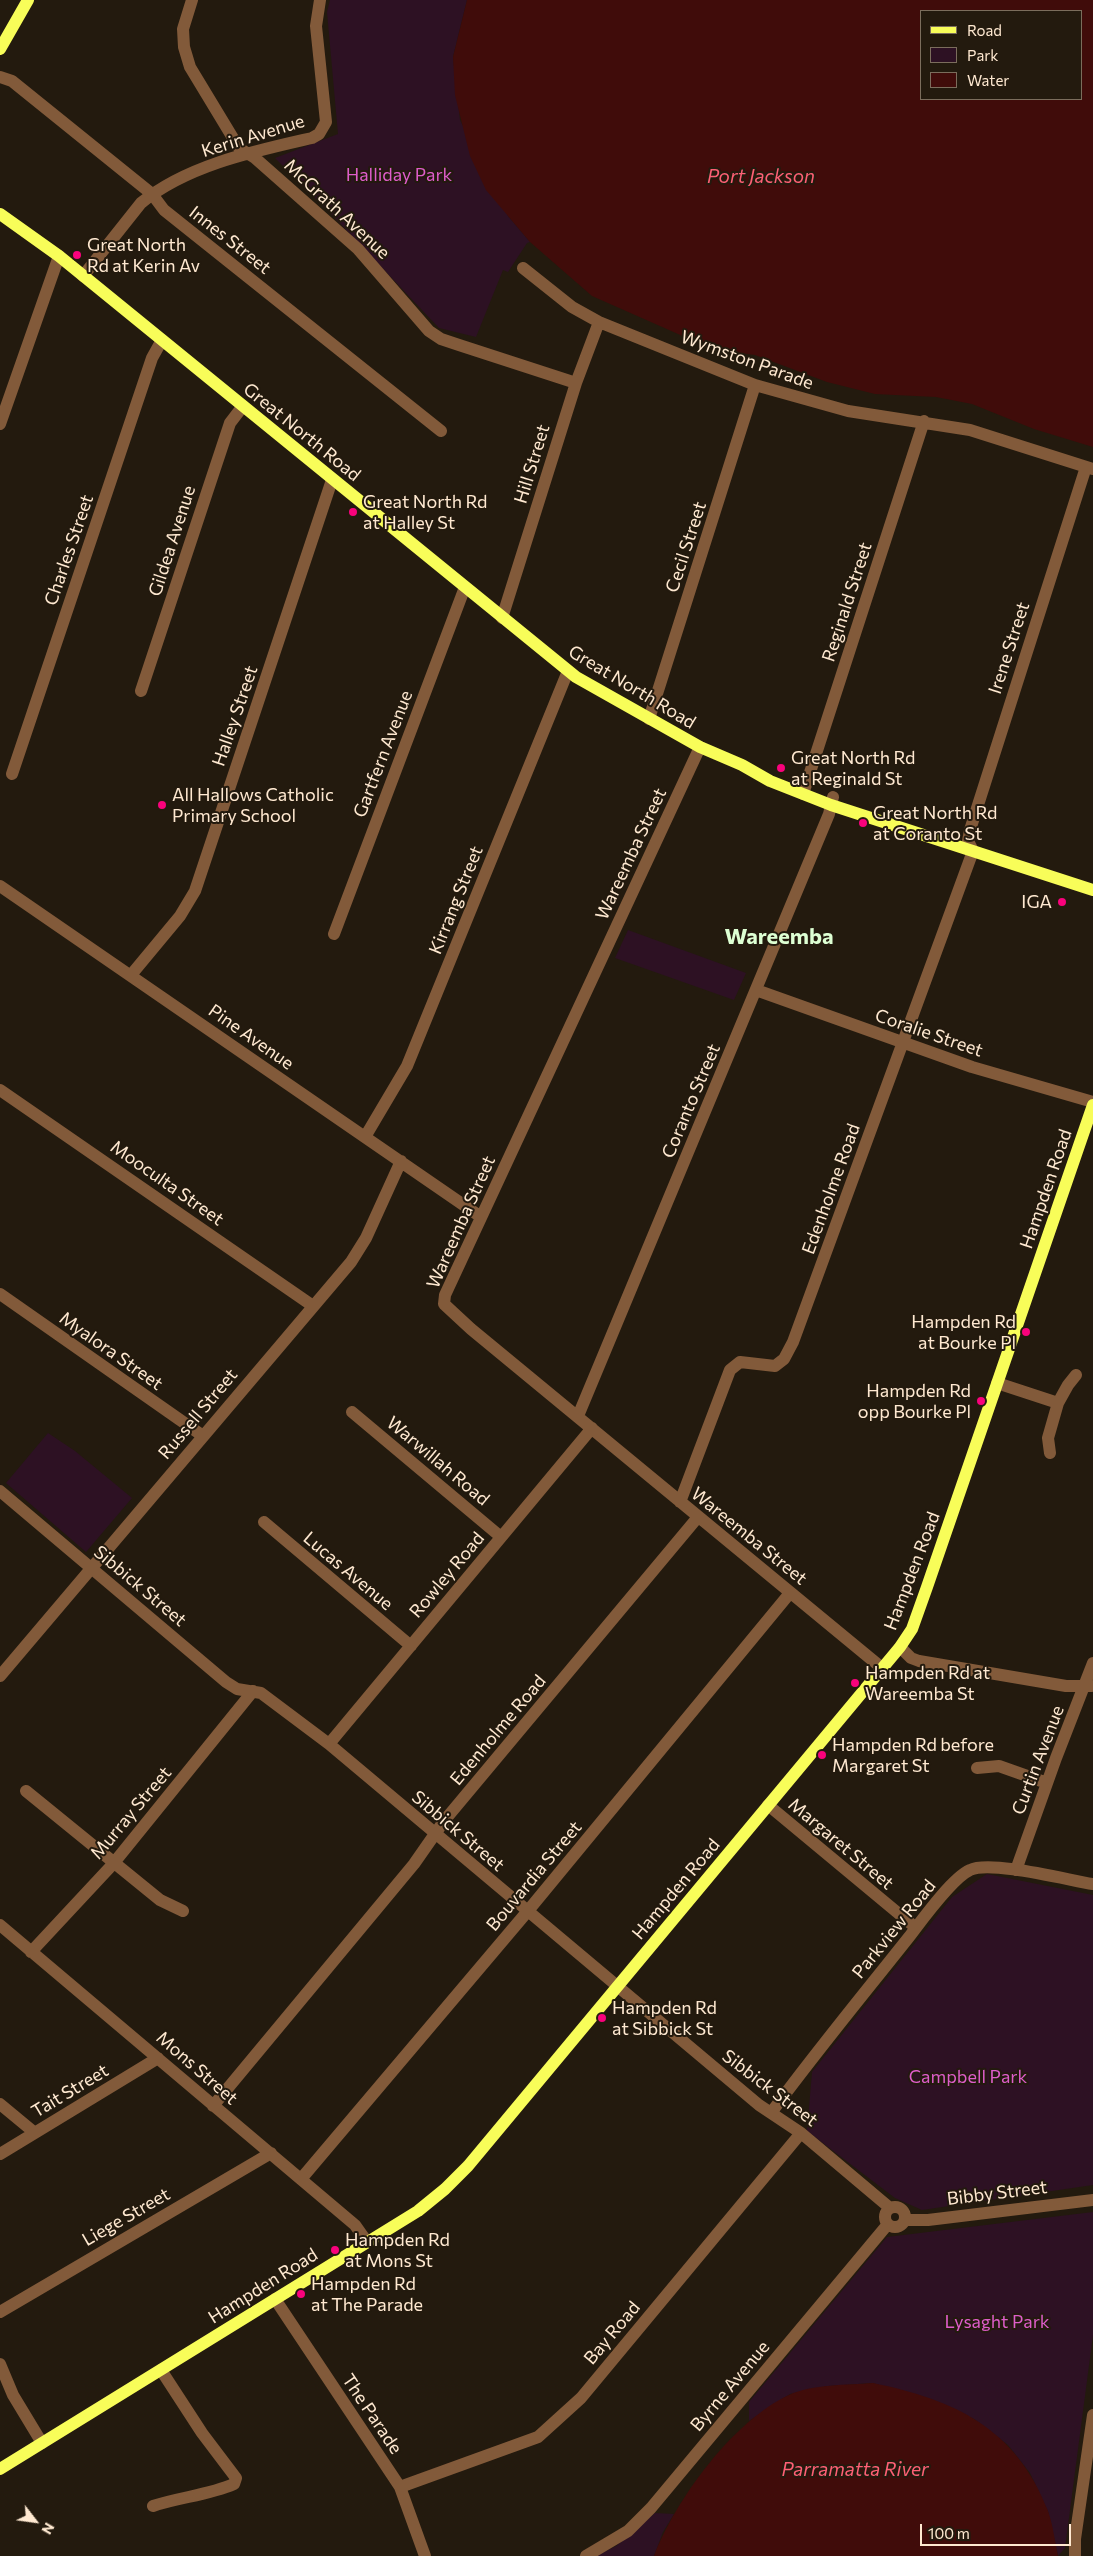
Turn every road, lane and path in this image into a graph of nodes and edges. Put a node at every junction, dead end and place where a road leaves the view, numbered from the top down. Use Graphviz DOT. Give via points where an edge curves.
graph roads {
  1 [pos="27,0"];
  2 [pos="192,0"];
  3 [pos="320,0"];
  4 [pos="0,49"];
  5 [pos="0,77"];
  6 [pos="246,153"];
  7 [pos="152,194"];
  8 [pos="0,214"];
  9 [pos="0,225"];
  10 [pos="22,230"];
  11 [pos="58,256"];
  12 [pos="524,268"];
  13 [pos="83,276"];
  14 [pos="599,322"];
  15 [pos="162,340"];
  16 [pos="576,383"];
  17 [pos="755,385"];
  18 [pos="243,406"];
  19 [pos="924,421"];
  20 [pos="0,424"];
  21 [pos="441,431"];
  22 [pos="1090,468"];
  23 [pos="332,480"];
  24 [pos="464,587"];
  25 [pos="502,618"];
  26 [pos="568,671"];
  27 [pos="141,691"];
  28 [pos="649,719"];
  29 [pos="700,747"];
  30 [pos="12,774"];
  31 [pos="804,790"];
  32 [pos="832,801"];
  33 [pos="971,846"];
  34 [pos="1093,881"];
  35 [pos="0,886"];
  36 [pos="1093,890"];
  37 [pos="334,934"];
  38 [pos="131,975"];
  39 [pos="756,990"];
  40 [pos="903,1043"];
  41 [pos="0,1090"];
  42 [pos="1093,1104"];
  43 [pos="365,1137"];
  44 [pos="401,1162"];
  45 [pos="481,1217"];
  46 [pos="0,1294"];
  47 [pos="313,1306"];
  48 [pos="1076,1375"];
  49 [pos="998,1383"];
  50 [pos="1058,1403"];
  51 [pos="352,1412"];
  52 [pos="578,1416"];
  53 [pos="592,1428"];
  54 [pos="202,1436"];
  55 [pos="1050,1453"];
  56 [pos="0,1491"];
  57 [pos="680,1502"];
  58 [pos="698,1517"];
  59 [pos="264,1522"];
  60 [pos="501,1537"];
  61 [pos="90,1568"];
  62 [pos="790,1592"];
  63 [pos="410,1646"];
  64 [pos="900,1647"];
  65 [pos="1093,1663"];
  66 [pos="882,1668"];
  67 [pos="0,1676"];
  68 [pos="1089,1686"];
  69 [pos="253,1691"];
  70 [pos="329,1744"];
  71 [pos="976,1768"];
  72 [pos="1047,1783"];
  73 [pos="26,1791"];
  74 [pos="768,1805"];
  75 [pos="435,1834"];
  76 [pos="113,1864"];
  77 [pos="1016,1870"];
  78 [pos="1093,1884"];
  79 [pos="183,1911"];
  80 [pos="528,1912"];
  81 [pos="0,1925"];
  82 [pos="916,1928"];
  83 [pos="31,1952"];
  84 [pos="617,1986"];
  85 [pos="158,2058"];
  86 [pos="0,2104"];
  87 [pos="213,2106"];
  88 [pos="771,2112"];
  89 [pos="35,2133"];
  90 [pos="801,2133"];
  91 [pos="271,2153"];
  92 [pos="0,2154"];
  93 [pos="301,2179"];
  94 [pos="1093,2200"];
  95 [pos="890,2208"];
  96 [pos="905,2220"];
  97 [pos="888,2224"];
  98 [pos="366,2242"];
  99 [pos="275,2299"];
  100 [pos="0,2312"];
  101 [pos="0,2364"];
  102 [pos="161,2370"];
  103 [pos="1093,2415"];
  104 [pos="42,2443"];
  105 [pos="0,2469"];
  106 [pos="400,2487"];
  107 [pos="153,2506"];
  108 [pos="425,2556"];
  109 [pos="586,2556"];
  110 [pos="1075,2556"];
  1 -- 4 [label="main road"];
  2 -- 6 [label="street, McGrath Avenue" via="183,29 190,67 239,148"];
  3 -- 6 [label="street, Kerin Avenue" via="316,26 326,117 324,128 312,138"];
  5 -- 7 [label="street, Innes Street" via="12,81"];
  6 -- 7 [label="street, Kerin Avenue"];
  6 -- 16 [label="street, McGrath Avenue" via="327,219 358,249 429,331 441,339"];
  7 -- 13 [label="street, Kerin Avenue" via="141,203"];
  7 -- 21 [label="street, Innes Street" via="164,210"];
  8 -- 10 [label="main road, Great North Road"];
  9 -- 10 [label="main road, Great North Road"];
  10 -- 11 [label="main road, Great North Road"];
  11 -- 13 [label="main road, Great North Road"];
  11 -- 20 [label="street"];
  12 -- 14 [label="street, Wymston Parade" via="572,307"];
  13 -- 15 [label="main road, Great North Road"];
  14 -- 16 [label="street, Hill Street"];
  14 -- 17 [label="street, Wymston Parade"];
  15 -- 18 [label="main road, Great North Road"];
  15 -- 30 [label="street, Charles Street" via="152,358"];
  16 -- 25 [label="street, Hill Street"];
  17 -- 19 [label="street, Wymston Parade" via="848,411"];
  17 -- 28 [label="street, Cecil Street"];
  18 -- 23 [label="main road, Great North Road"];
  18 -- 27 [label="street, Gildea Avenue" via="230,423"];
  19 -- 22 [label="street, Wymston Parade" via="970,430"];
  19 -- 31 [label="street, Reginald Street"];
  22 -- 33 [label="street, Irene Street" via="970,830"];
  23 -- 24 [label="main road, Great North Road"];
  23 -- 38 [label="street, Halley Street" via="195,891 180,916"];
  24 -- 25 [label="main road, Great North Road"];
  24 -- 37 [label="street, Gartfern Avenue"];
  25 -- 26 [label="main road, Great North Road"];
  26 -- 28 [label="main road, Great North Road"];
  26 -- 43 [label="street, Kirrang Street" via="407,1066"];
  28 -- 29 [label="main road, Great North Road"];
  29 -- 31 [label="main road, Great North Road" via="742,765 772,773"];
  29 -- 45 [label="street, Wareemba Street"];
  31 -- 32 [label="main road, Great North Road"];
  32 -- 33 [label="main road, Great North Road"];
  32 -- 39 [label="street, Coranto Street"];
  33 -- 34 [label="main road, Great North Road"];
  33 -- 36 [label="main road, Great North Road"];
  33 -- 40 [label="street, Edenholme Road"];
  35 -- 38 [label="street, Pine Avenue"];
  38 -- 43 [label="street, Pine Avenue"];
  39 -- 40 [label="street, Coralie Street"];
  39 -- 52 [label="street, Coranto Street"];
  40 -- 42 [label="street, Coralie Street"];
  40 -- 57 [label="street, Edenholme Road" via="790,1350 775,1366 746,1362 733,1366 724,1380"];
  41 -- 47 [label="street, Mooculta Street"];
  42 -- 49 [label="main road, Hampden Road"];
  43 -- 44 [label="street, Pine Avenue"];
  44 -- 45 [label="street, Pine Avenue"];
  44 -- 47 [label="street, Russell Street" via="361,1247"];
  45 -- 52 [label="street, Wareemba Street" via="445,1295 444,1304 471,1330"];
  46 -- 54 [label="street, Myalora Street"];
  47 -- 54 [label="street, Russell Street"];
  48 -- 50 [label="street"];
  49 -- 50 [label="street"];
  49 -- 64 [label="main road, Hampden Road" via="912,1629"];
  50 -- 55 [label="street" via="1048,1438"];
  51 -- 60 [label="street, Warwillah Road"];
  52 -- 53 [label="street, Wareemba Street"];
  53 -- 57 [label="street, Wareemba Street"];
  53 -- 60 [label="street, Rowley Road"];
  54 -- 61 [label="street, Russell Street"];
  56 -- 61 [label="street, Sibbick Street"];
  57 -- 58 [label="street, Wareemba Street"];
  58 -- 62 [label="street, Wareemba Street"];
  58 -- 75 [label="street, Edenholme Road"];
  59 -- 63 [label="street, Lucas Avenue"];
  60 -- 63 [label="street, Rowley Road"];
  61 -- 67 [label="street, Russell Street"];
  61 -- 69 [label="street, Sibbick Street" via="226,1682 237,1689"];
  62 -- 66 [label="street, Wareemba Street"];
  62 -- 80 [label="street, Bouvardia Street"];
  63 -- 70 [label="street, Rowley Road"];
  64 -- 66 [label="main road, Hampden Road"];
  64 -- 68 [label="street" via="919,1661 1066,1686"];
  65 -- 68 [label="street, Curtin Avenue"];
  66 -- 74 [label="main road, Hampden Road"];
  68 -- 72 [label="street, Curtin Avenue"];
  69 -- 70 [label="street, Sibbick Street" via="270,1698"];
  69 -- 76 [label="street, Murray Street"];
  70 -- 75 [label="street, Sibbick Street"];
  71 -- 72 [label="street" via="999,1766"];
  72 -- 77 [label="street, Curtin Avenue"];
  73 -- 76 [label="street"];
  74 -- 82 [label="street, Margaret Street"];
  74 -- 84 [label="main road, Hampden Road"];
  75 -- 80 [label="street, Sibbick Street"];
  75 -- 87 [label="street, Edenholme Road" via="414,1864"];
  76 -- 79 [label="street" via="160,1900"];
  76 -- 83 [label="street, Murray Street"];
  77 -- 78 [label="street, Parkview Road"];
  77 -- 82 [label="street, Parkview Road" via="970,1869 952,1884"];
  80 -- 84 [label="street, Sibbick Street"];
  80 -- 93 [label="street, Bouvardia Street"];
  81 -- 83 [label="street, Mons Street"];
  82 -- 88 [label="street, Parkview Road"];
  83 -- 85 [label="street, Mons Street"];
  84 -- 88 [label="street, Sibbick Street"];
  84 -- 98 [label="main road, Hampden Road" via="462,2172 418,2211"];
  85 -- 87 [label="street, Mons Street"];
  85 -- 89 [label="street, Tait Street"];
  86 -- 89 [label="street"];
  87 -- 91 [label="street, Mons Street"];
  88 -- 90 [label="street, Sibbick Street"];
  89 -- 92 [label="street, Tait Street"];
  90 -- 95 [label="street, Sibbick Street"];
  90 -- 106 [label="street, Bay Road" via="580,2398 538,2437"];
  91 -- 93 [label="street, Mons Street"];
  91 -- 100 [label="street, Liege Street"];
  93 -- 98 [label="street, Mons Street" via="355,2225"];
  94 -- 96 [label="street, Bibby Street"];
  95 -- 96 [label="street" via="897,2206 903,2210"];
  95 -- 97 [label="street" via="885,2215"];
  96 -- 97 [label="street" via="898,2227"];
  97 -- 109 [label="street, Byrne Avenue" via="650,2508 628,2531"];
  98 -- 99 [label="main road, Hampden Road"];
  99 -- 102 [label="main road, Hampden Road"];
  99 -- 106 [label="street, The Parade"];
  101 -- 104 [label="street" via="13,2395"];
  102 -- 104 [label="main road, Hampden Road"];
  102 -- 107 [label="street" via="236,2478 234,2484 222,2489"];
  103 -- 110 [label="street"];
  104 -- 105 [label="main road, Hampden Road"];
  106 -- 108 [label="street, The Parade"];
}
